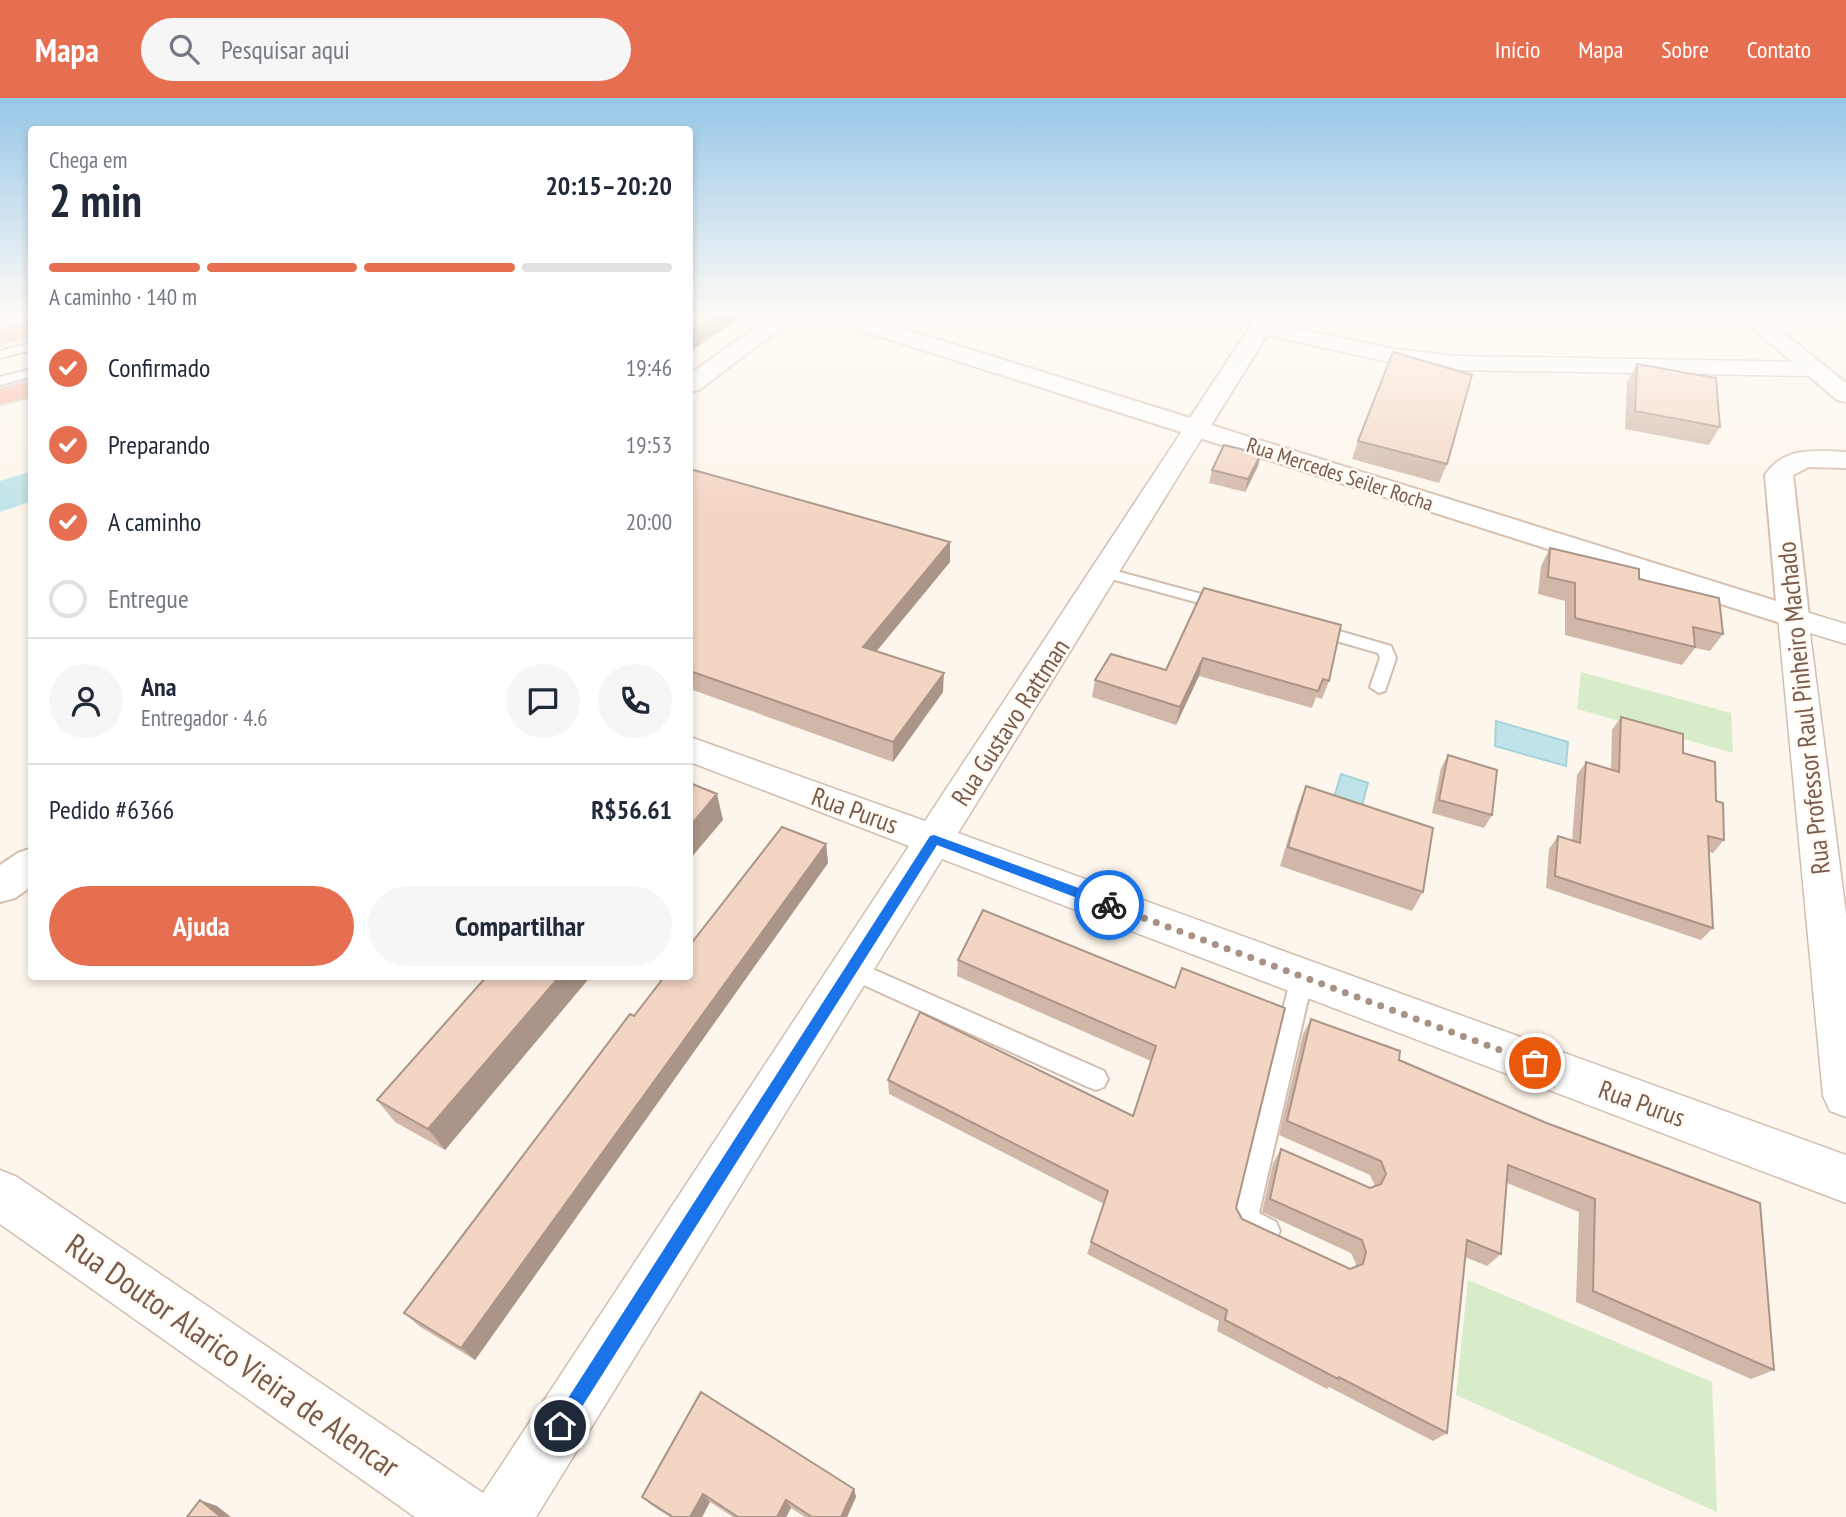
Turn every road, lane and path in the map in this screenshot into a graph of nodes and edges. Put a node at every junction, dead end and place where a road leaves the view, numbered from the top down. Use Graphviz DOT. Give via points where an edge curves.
graph roads {
  1 [pos="1044,380"];
  2 [pos="1225,380"];
  3 [pos="1827,380"];
  4 [pos="28,389"];
  5 [pos="1846,396"];
  6 [pos="0,397"];
  7 [pos="1196,428"];
  8 [pos="1846,460"];
  9 [pos="1105,573"];
  10 [pos="1242,609"];
  11 [pos="1793,617"];
  12 [pos="1296,624"];
  13 [pos="1846,634"];
  14 [pos="1379,687"];
  15 [pos="693,750"];
  16 [pos="934,840"];
  17 [pos="28,867"];
  18 [pos="0,887"];
  19 [pos="852,969"];
  20 [pos="1301,976"];
  21 [pos="1097,1079"];
  22 [pos="1846,1096"];
  23 [pos="1262,1143"];
  24 [pos="1286,1154"];
  25 [pos="1846,1179"];
  26 [pos="0,1194"];
  27 [pos="1292,1243"];
  28 [pos="466,1517"];
  29 [pos="502,1517"];
  1 -- 7 [label="main road, Rua Mercedes Seiler Rocha"];
  2 -- 7 [label="main road, Rua Gustavo Rattman"];
  3 -- 5 [label="main road"];
  4 -- 6 [label="highway"];
  7 -- 9 [label="street, Rua Gustavo Rattman"];
  7 -- 11 [label="main road, Rua Mercedes Seiler Rocha"];
  8 -- 11 [label="main road, Rua Professor Raul Pinheiro Machado" via="1799,461 1787,464 1779,475"];
  9 -- 10 [label="lane"];
  9 -- 16 [label="street, Rua Gustavo Rattman"];
  11 -- 13 [label="street, Rua Mercedes Seiler Rocha"];
  11 -- 22 [label="street, Rua Professor Raul Pinheiro Machado"];
  12 -- 14 [label="lane" via="1385,650 1388,658"];
  15 -- 16 [label="street, Rua Purus"];
  16 -- 19 [label="street, Rua Gustavo Rattman"];
  16 -- 20 [label="street, Rua Purus"];
  17 -- 18 [label="main road"];
  19 -- 21 [label="lane"];
  19 -- 29 [label="street, Rua Gustavo Rattman"];
  20 -- 23 [label="lane"];
  20 -- 25 [label="street, Rua Purus"];
  23 -- 24 [label="lane"];
  23 -- 27 [label="lane" via="1244,1220"];
  26 -- 28 [label="street, Rua Doutor Alarico Vieira de Alencar"];
}
